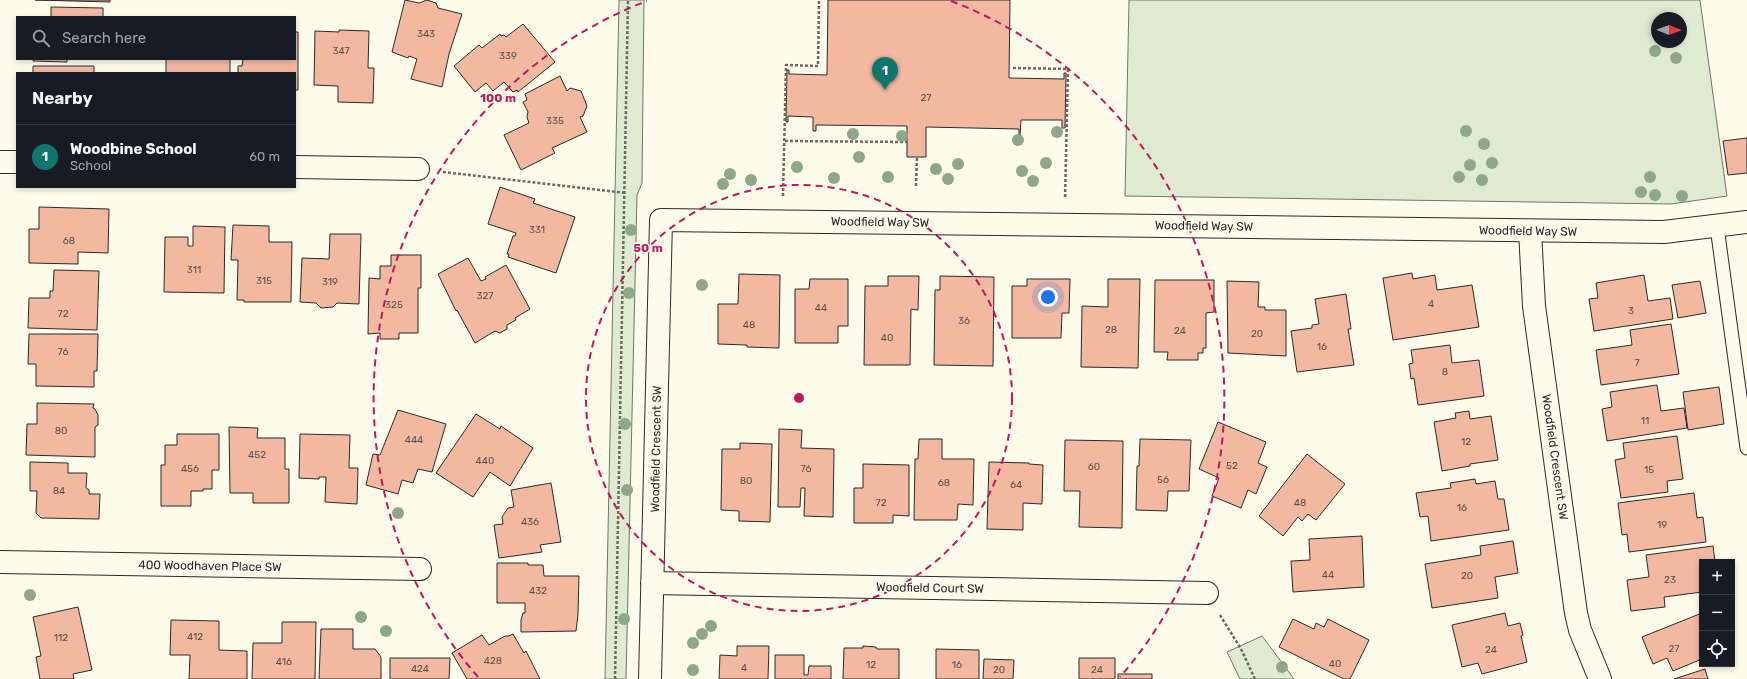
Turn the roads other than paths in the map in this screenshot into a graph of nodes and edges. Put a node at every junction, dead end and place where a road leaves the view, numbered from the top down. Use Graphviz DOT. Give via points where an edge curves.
graph roads {
  1 [pos="0,162"];
  2 [pos="16,162"];
  3 [pos="296,167"];
  4 [pos="418,169"];
  5 [pos="661,220"];
  6 [pos="1747,222"];
  7 [pos="1717,227"];
  8 [pos="1530,231"];
  9 [pos="1747,448"];
  10 [pos="0,562"];
  11 [pos="420,569"];
  12 [pos="652,582"];
  13 [pos="1207,593"];
  14 [pos="650,679"];
  15 [pos="1600,679"];
  1 -- 2 [label="street"];
  3 -- 4 [label="street"];
  5 -- 8 [label="street, Woodfield Way SW"];
  5 -- 12 [label="street, Woodfield Crescent SW"];
  6 -- 7 [label="street, Woodfield Way SW"];
  7 -- 8 [label="street, Woodfield Way SW" via="1664,232"];
  7 -- 9 [label="lane"];
  8 -- 15 [label="street, Woodfield Crescent SW" via="1534,306 1576,613 1580,630"];
  10 -- 11 [label="street, 400 Woodhaven Place SW"];
  12 -- 13 [label="street, Woodfield Court SW"];
  12 -- 14 [label="street, Woodfield Crescent SW"];
}
